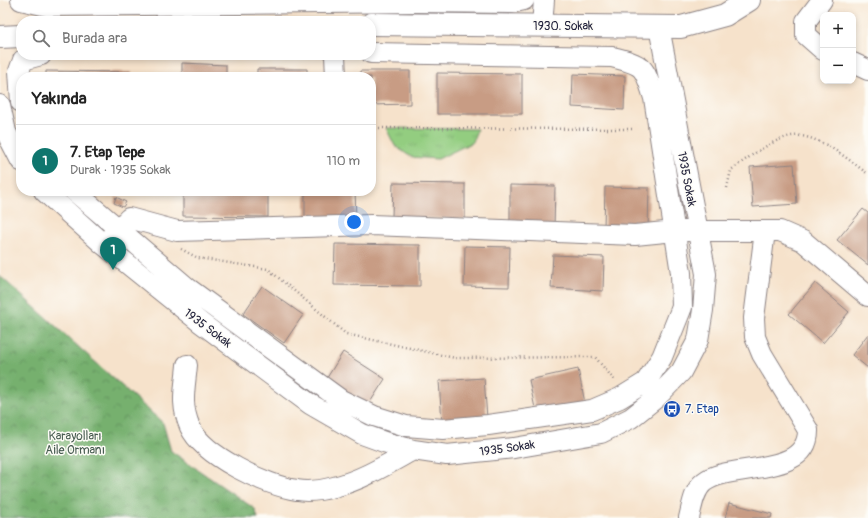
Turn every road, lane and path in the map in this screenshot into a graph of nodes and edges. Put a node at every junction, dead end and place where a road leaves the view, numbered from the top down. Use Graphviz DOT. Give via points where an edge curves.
graph roads {
  1 [pos="22,0"];
  2 [pos="524,0"];
  3 [pos="544,0"];
  4 [pos="749,0"];
  5 [pos="822,0"];
  6 [pos="376,24"];
  7 [pos="542,26"];
  8 [pos="659,27"];
  9 [pos="16,36"];
  10 [pos="0,37"];
  11 [pos="821,48"];
  12 [pos="376,53"];
  13 [pos="23,60"];
  14 [pos="334,60"];
  15 [pos="856,64"];
  16 [pos="868,70"];
  17 [pos="19,72"];
  18 [pos="336,72"];
  19 [pos="0,104"];
  20 [pos="376,128"];
  21 [pos="633,128"];
  22 [pos="16,151"];
  23 [pos="868,174"];
  24 [pos="727,188"];
  25 [pos="50,196"];
  26 [pos="80,196"];
  27 [pos="117,229"];
  28 [pos="674,231"];
  29 [pos="698,231"];
  30 [pos="765,231"];
  31 [pos="104,245"];
  32 [pos="174,247"];
  33 [pos="868,296"];
  34 [pos="187,365"];
  35 [pos="623,396"];
  36 [pos="631,418"];
  37 [pos="413,450"];
  38 [pos="689,518"];
  1 -- 2 [label="street" via="47,6 511,3"];
  3 -- 7 [label="street"];
  4 -- 8 [label="main road, 1930. Sokak" via="725,15 680,27"];
  5 -- 11 [label="street" via="806,21 806,35"];
  6 -- 7 [label="main road, 1930. Sokak"];
  7 -- 8 [label="main road, 1930. Sokak"];
  8 -- 29 [label="street, 1935 Sokak"];
  9 -- 10 [label="main road"];
  12 -- 28 [label="street" via="612,57 639,65 646,73 654,98"];
  13 -- 17 [label="street"];
  14 -- 18 [label="street"];
  15 -- 16 [label="street"];
  19 -- 22 [label="street" via="6,132"];
  20 -- 21 [label="path"];
  23 -- 24 [label="path" via="832,148 804,138 788,137 761,149 731,170"];
  25 -- 31 [label="street, 1935 Sokak"];
  26 -- 27 [label="street"];
  27 -- 28 [label="street" via="129,218 177,231 371,225 635,235"];
  27 -- 31 [label="street"];
  27 -- 35 [label="street" via="189,289 341,400 374,416 406,426 443,429 592,410"];
  28 -- 29 [label="street"];
  28 -- 35 [label="street" via="681,273 682,307 662,356 646,382"];
  29 -- 30 [label="street"];
  29 -- 36 [label="street, 1935 Sokak" via="706,274 698,340 681,372 656,398"];
  30 -- 33 [label="street" via="780,232 803,241"];
  30 -- 38 [label="street" via="754,318 755,337 762,354 808,430 808,439 802,449 775,465 714,475 703,482 697,491"];
  31 -- 37 [label="street, 1935 Sokak" via="201,323 310,404 362,434"];
  32 -- 35 [label="path" via="181,248 198,258 268,269 346,334 456,358 595,357"];
  34 -- 37 [label="street" via="183,406 191,428 201,443 236,468 261,480 299,490 332,488 377,470"];
  35 -- 36 [label="street"];
  36 -- 37 [label="street, 1935 Sokak" via="601,432 514,448 447,455"];
}
